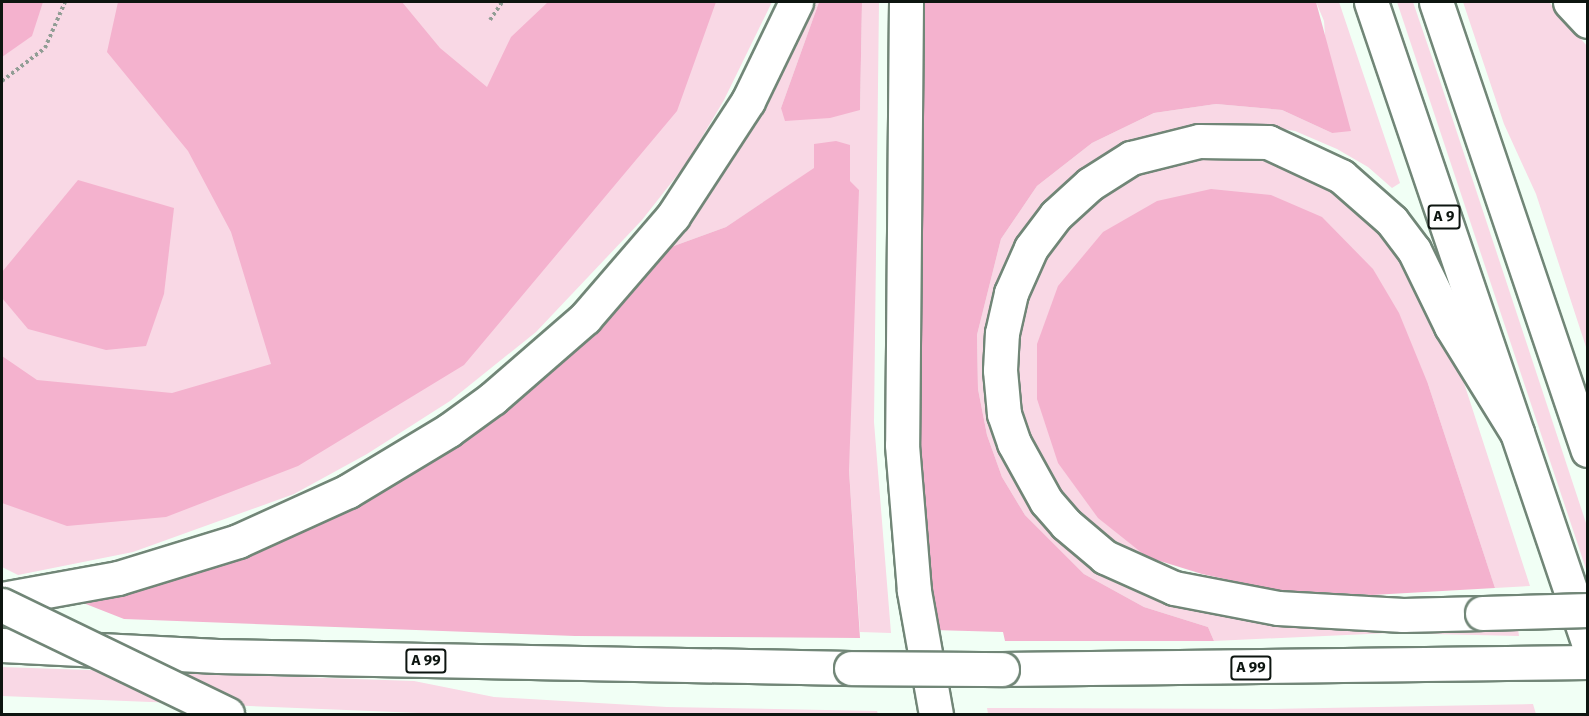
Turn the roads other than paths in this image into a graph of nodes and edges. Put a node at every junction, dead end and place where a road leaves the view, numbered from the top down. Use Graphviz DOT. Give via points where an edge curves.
graph roads {
  1 [pos="796,2"];
  2 [pos="906,2"];
  3 [pos="1371,2"];
  4 [pos="1436,2"];
  5 [pos="1570,2"];
  6 [pos="1587,21"];
  7 [pos="1517,433"];
  8 [pos="1587,450"];
  9 [pos="2,599"];
  10 [pos="2,604"];
  11 [pos="1587,610"];
  12 [pos="1587,642"];
  13 [pos="2,645"];
  14 [pos="1587,662"];
  15 [pos="227,714"];
  16 [pos="936,714"];
  1 -- 9 [label="highway" via="748,100 673,216 585,318 493,398 412,454 348,491 238,541 118,578"];
  2 -- 16 [label="highway" via="902,445 914,591"];
  3 -- 7 [label="highway, A 9"];
  4 -- 8 [label="highway"];
  5 -- 6 [label="highway"];
  7 -- 11 [label="highway, bridge" via="1451,326 1414,250 1392,221 1341,176 1268,142 1198,141 1131,158 1090,184 1056,215 1031,248 1011,293 1002,333 1000,370 1004,414 1014,443 1046,501 1105,557 1174,588 1268,606 1403,615"];
  7 -- 12 [label="highway, A 9"];
  10 -- 15 [label="highway, bridge"];
  13 -- 14 [label="highway, A 99, bridge" via="218,656 851,668"];
}
